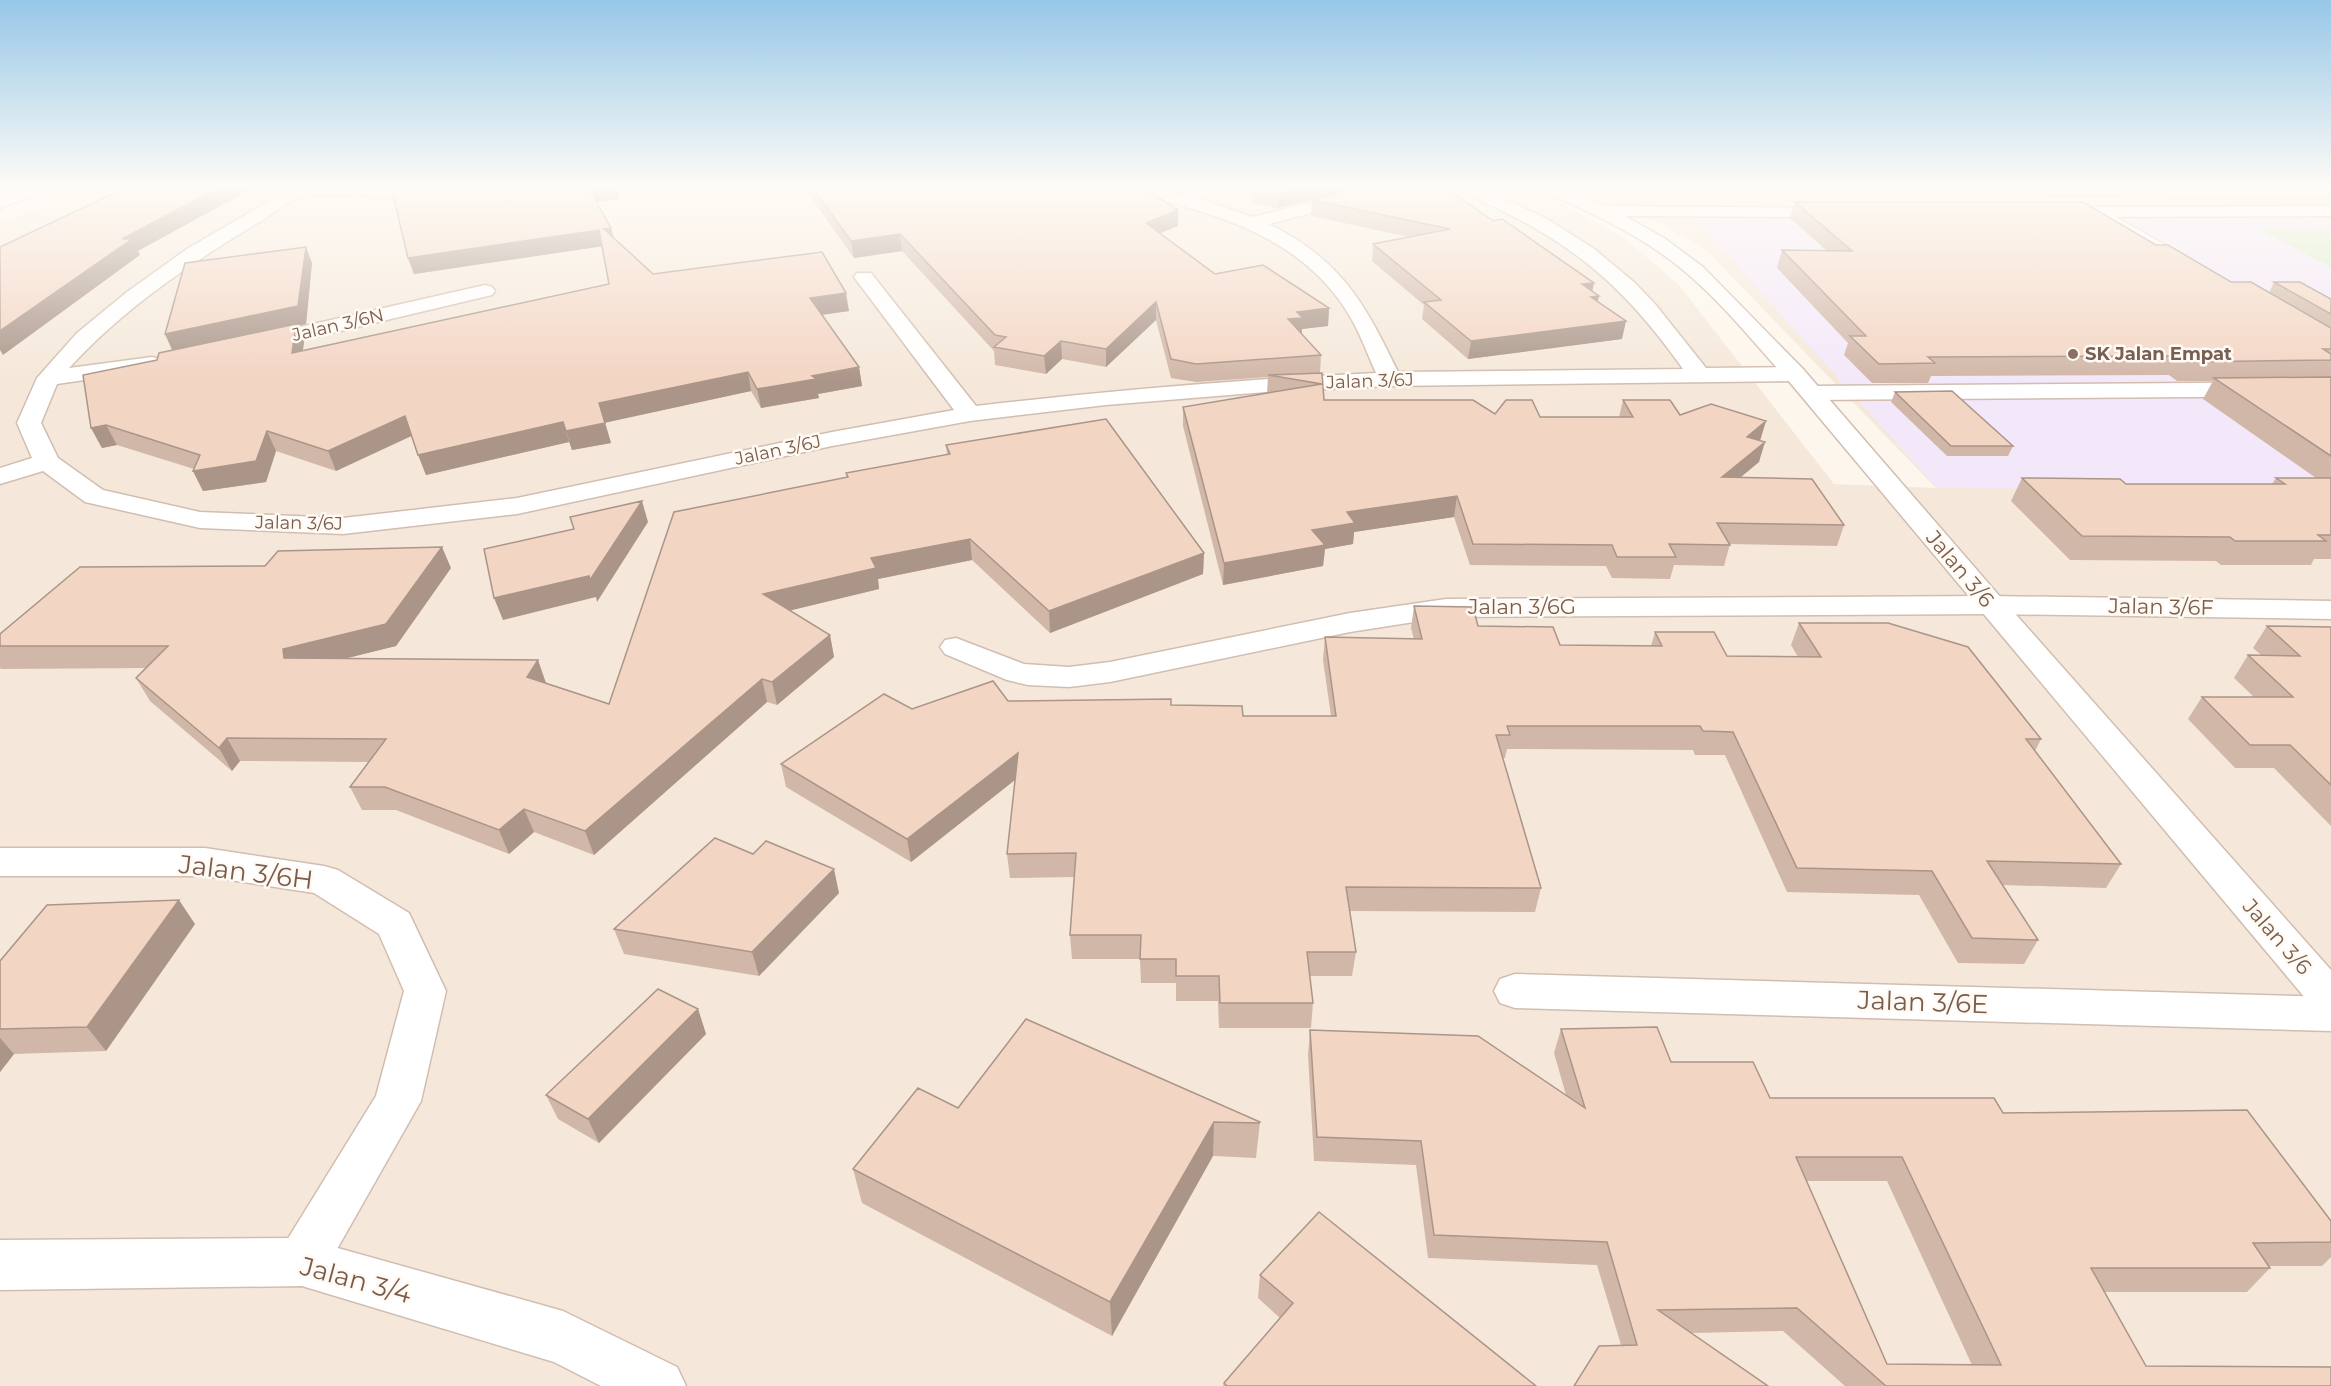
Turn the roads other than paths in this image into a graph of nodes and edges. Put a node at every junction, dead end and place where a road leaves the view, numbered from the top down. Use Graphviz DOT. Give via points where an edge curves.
graph roads {
  1 [pos="196,252"];
  2 [pos="1306,252"];
  3 [pos="1585,252"];
  4 [pos="1670,252"];
  5 [pos="2171,252"];
  6 [pos="2190,263"];
  7 [pos="864,278"];
  8 [pos="485,291"];
  9 [pos="233,349"];
  10 [pos="176,361"];
  11 [pos="1699,374"];
  12 [pos="48,378"];
  13 [pos="1390,380"];
  14 [pos="1804,384"];
  15 [pos="2331,389"];
  16 [pos="970,414"];
  17 [pos="47,462"];
  18 [pos="0,476"];
  19 [pos="1990,605"];
  20 [pos="2331,610"];
  21 [pos="956,647"];
  22 [pos="0,861"];
  23 [pos="1515,991"];
  24 [pos="2331,999"];
  25 [pos="2331,1014"];
  26 [pos="302,1262"];
  27 [pos="0,1265"];
  28 [pos="658,1386"];
  1 -- 12 [label="street, Jalan 3/6J" via="134,296 85,338"];
  2 -- 13 [label="street" via="1354,306"];
  3 -- 11 [label="street" via="1648,308"];
  4 -- 14 [label="street, Jalan 3/6" via="1696,271"];
  5 -- 6 [label="lane"];
  7 -- 16 [label="street"];
  8 -- 9 [label="street, Jalan 3/6N"];
  10 -- 12 [label="street"];
  11 -- 13 [label="street, Jalan 3/6J"];
  11 -- 14 [label="street, Jalan 3/6J"];
  12 -- 17 [label="street, Jalan 3/6J" via="29,423"];
  13 -- 16 [label="street, Jalan 3/6J" via="1266,385"];
  14 -- 15 [label="street, Jalan 3/6J"];
  14 -- 19 [label="street, Jalan 3/6"];
  16 -- 17 [label="street, Jalan 3/6J" via="517,506 343,526 200,520 94,496"];
  17 -- 18 [label="street"];
  19 -- 20 [label="street, Jalan 3/6F"];
  19 -- 21 [label="street, Jalan 3/6G" via="1446,608 1375,616 1112,670 1056,676 1009,670"];
  19 -- 24 [label="street, Jalan 3/6"];
  22 -- 26 [label="street, Jalan 3/6H" via="205,862 324,880 395,924 425,991 398,1101"];
  23 -- 25 [label="street, Jalan 3/6E"];
  26 -- 27 [label="street, Jalan 3/4"];
  26 -- 28 [label="street, Jalan 3/4" via="563,1338"];
}
